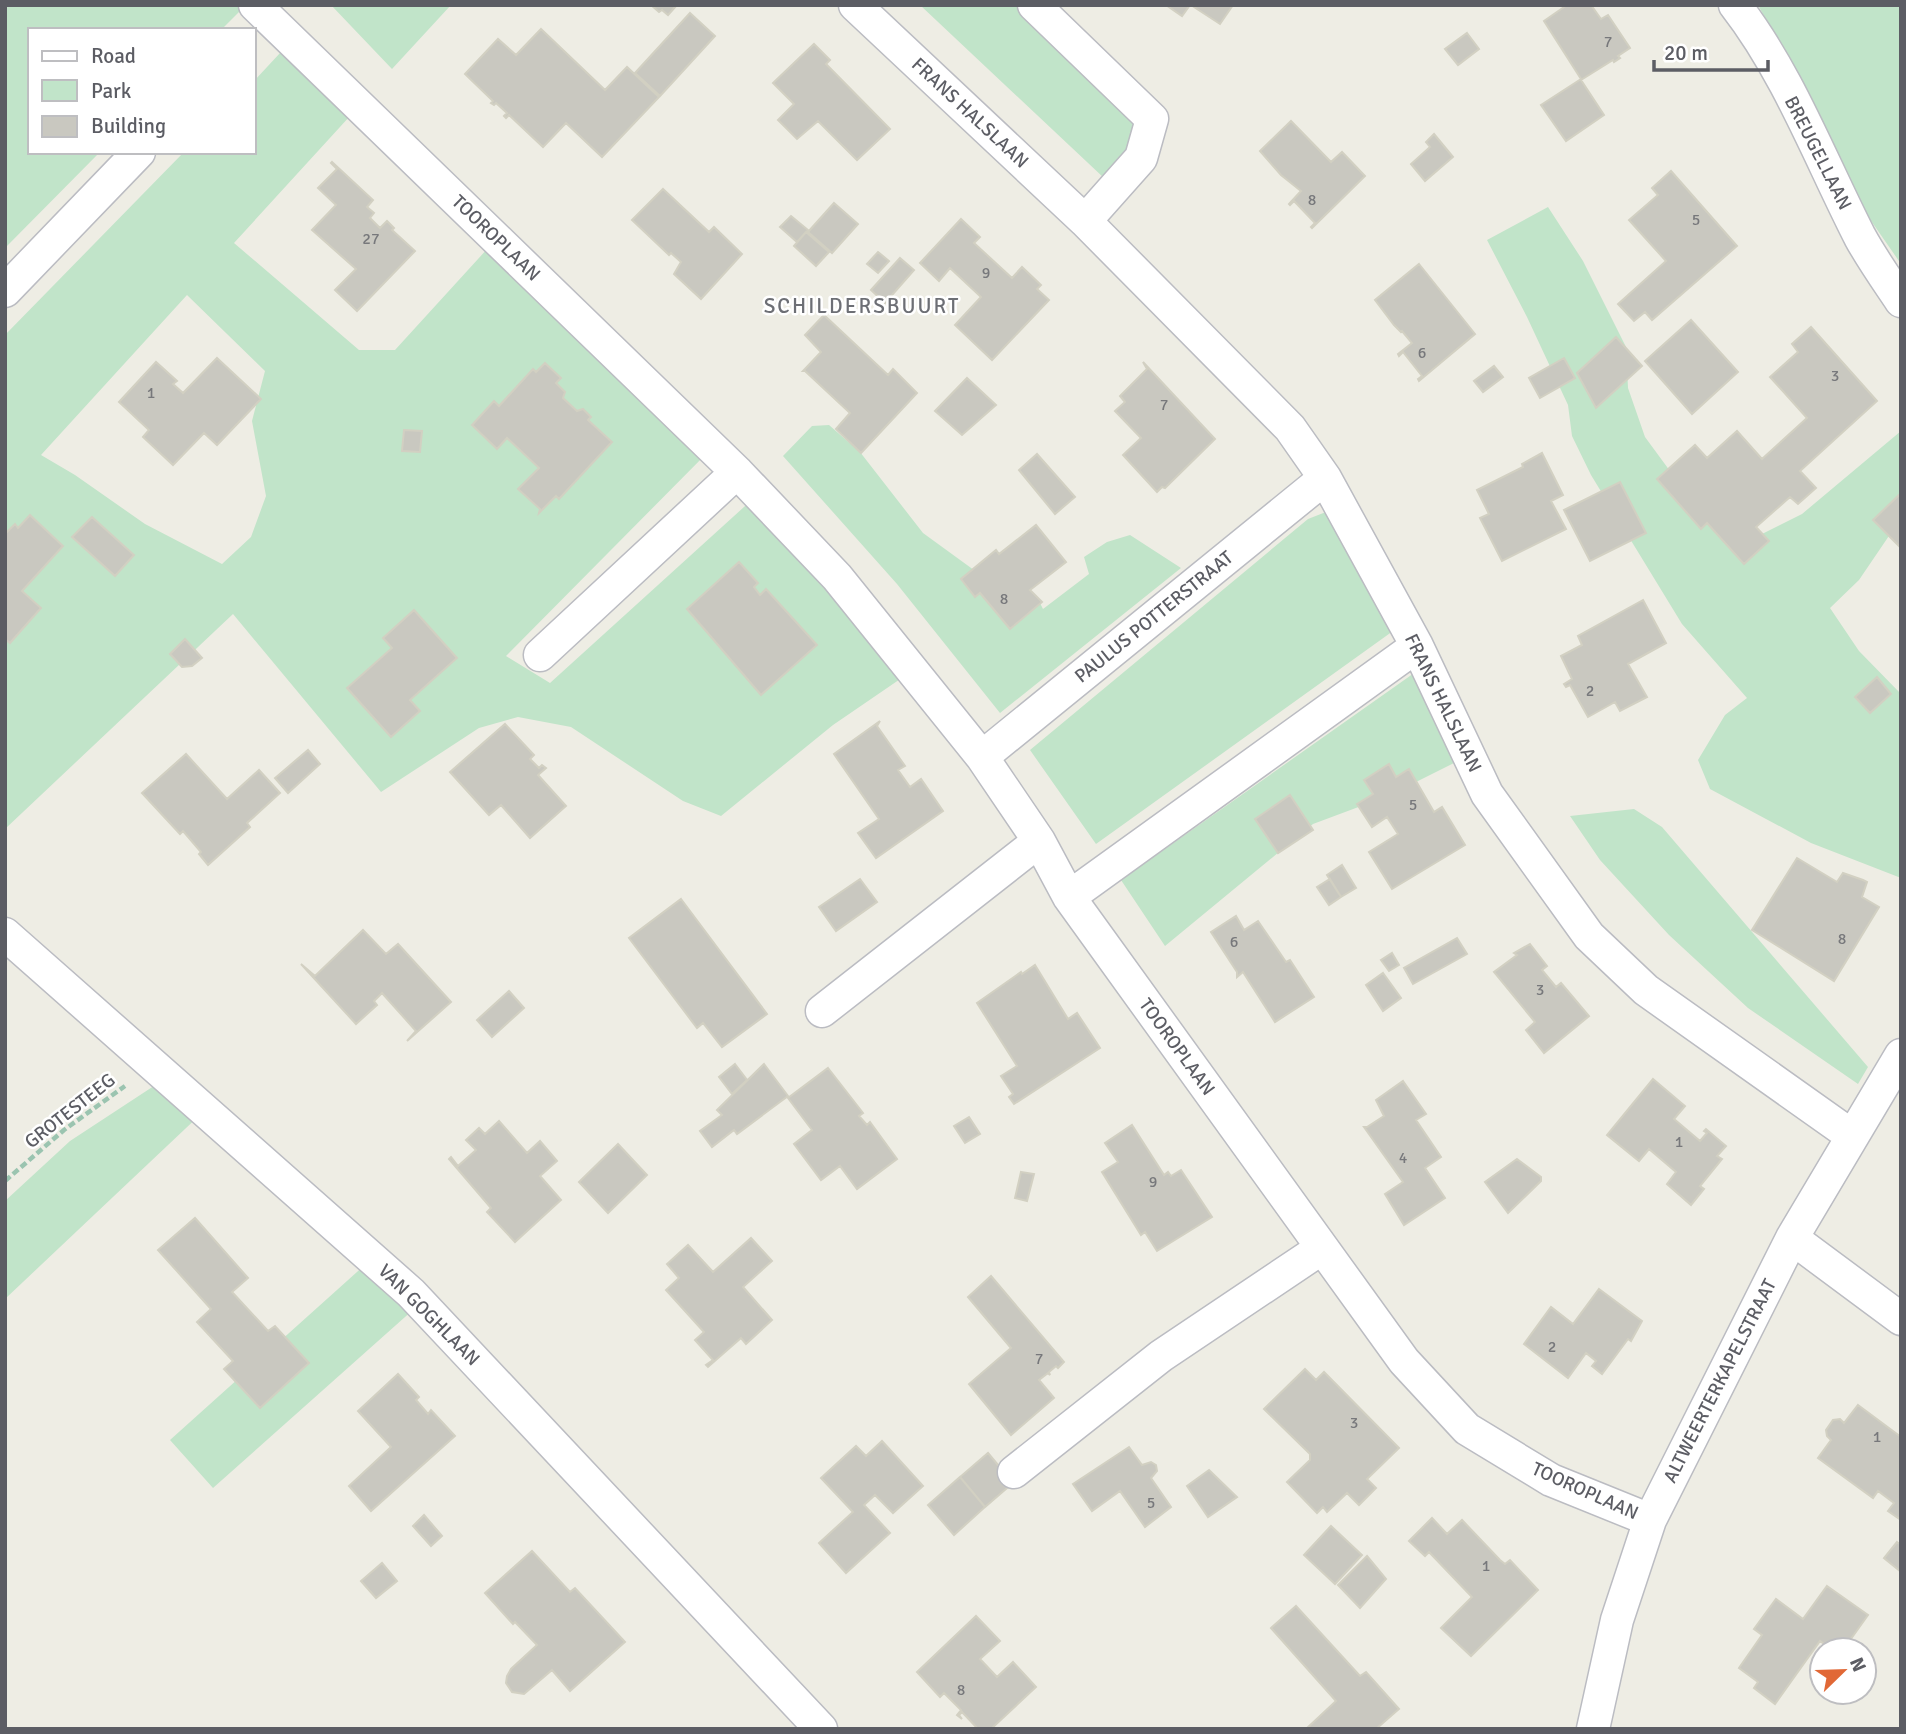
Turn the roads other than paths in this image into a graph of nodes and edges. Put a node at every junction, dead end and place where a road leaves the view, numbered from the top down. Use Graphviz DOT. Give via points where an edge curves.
graph roads {
  1 [pos="855,5"];
  2 [pos="1034,5"];
  3 [pos="1735,5"];
  4 [pos="265,16"];
  5 [pos="137,154"];
  6 [pos="1085,221"];
  7 [pos="5,291"];
  8 [pos="1901,300"];
  9 [pos="737,472"];
  10 [pos="1325,478"];
  11 [pos="1417,646"];
  12 [pos="540,655"];
  13 [pos="982,757"];
  14 [pos="1039,841"];
  15 [pos="1069,897"];
  16 [pos="5,934"];
  17 [pos="822,1011"];
  18 [pos="1901,1055"];
  19 [pos="1852,1136"];
  20 [pos="1792,1238"];
  21 [pos="1322,1248"];
  22 [pos="1901,1319"];
  23 [pos="1014,1472"];
  24 [pos="1650,1520"];
  25 [pos="821,1729"];
  26 [pos="1594,1729"];
  1 -- 6 [label="street, FRANS HALSLAAN"];
  2 -- 6 [label="street" via="1152,119 1141,158"];
  3 -- 8 [label="street, BREUGELLAAN" via="1755,30 1861,240"];
  4 -- 9 [label="street, TOOROPLAAN"];
  5 -- 7 [label="street"];
  6 -- 10 [label="street, FRANS HALSLAAN" via="1290,428"];
  9 -- 12 [label="street"];
  9 -- 13 [label="street, TOOROPLAAN" via="837,577"];
  10 -- 11 [label="street, FRANS HALSLAAN"];
  10 -- 13 [label="street, PAULUS POTTERSTRAAT"];
  11 -- 15 [label="street"];
  11 -- 19 [label="street, FRANS HALSLAAN" via="1487,794 1589,936 1646,990"];
  13 -- 14 [label="street, TOOROPLAAN"];
  14 -- 15 [label="street, TOOROPLAAN"];
  14 -- 17 [label="street"];
  15 -- 21 [label="street, TOOROPLAAN"];
  16 -- 25 [label="street, VAN GOGHLAAN" via="411,1293"];
  18 -- 19 [label="street, ALTWEERTERKAPELSTRAAT"];
  19 -- 20 [label="street, ALTWEERTERKAPELSTRAAT"];
  20 -- 22 [label="street"];
  20 -- 24 [label="street, ALTWEERTERKAPELSTRAAT"];
  21 -- 23 [label="street" via="1161,1356"];
  21 -- 24 [label="street, TOOROPLAAN" via="1404,1361 1467,1429 1551,1480"];
  24 -- 26 [label="street, ALTWEERTERKAPELSTRAAT" via="1617,1620"];
}
